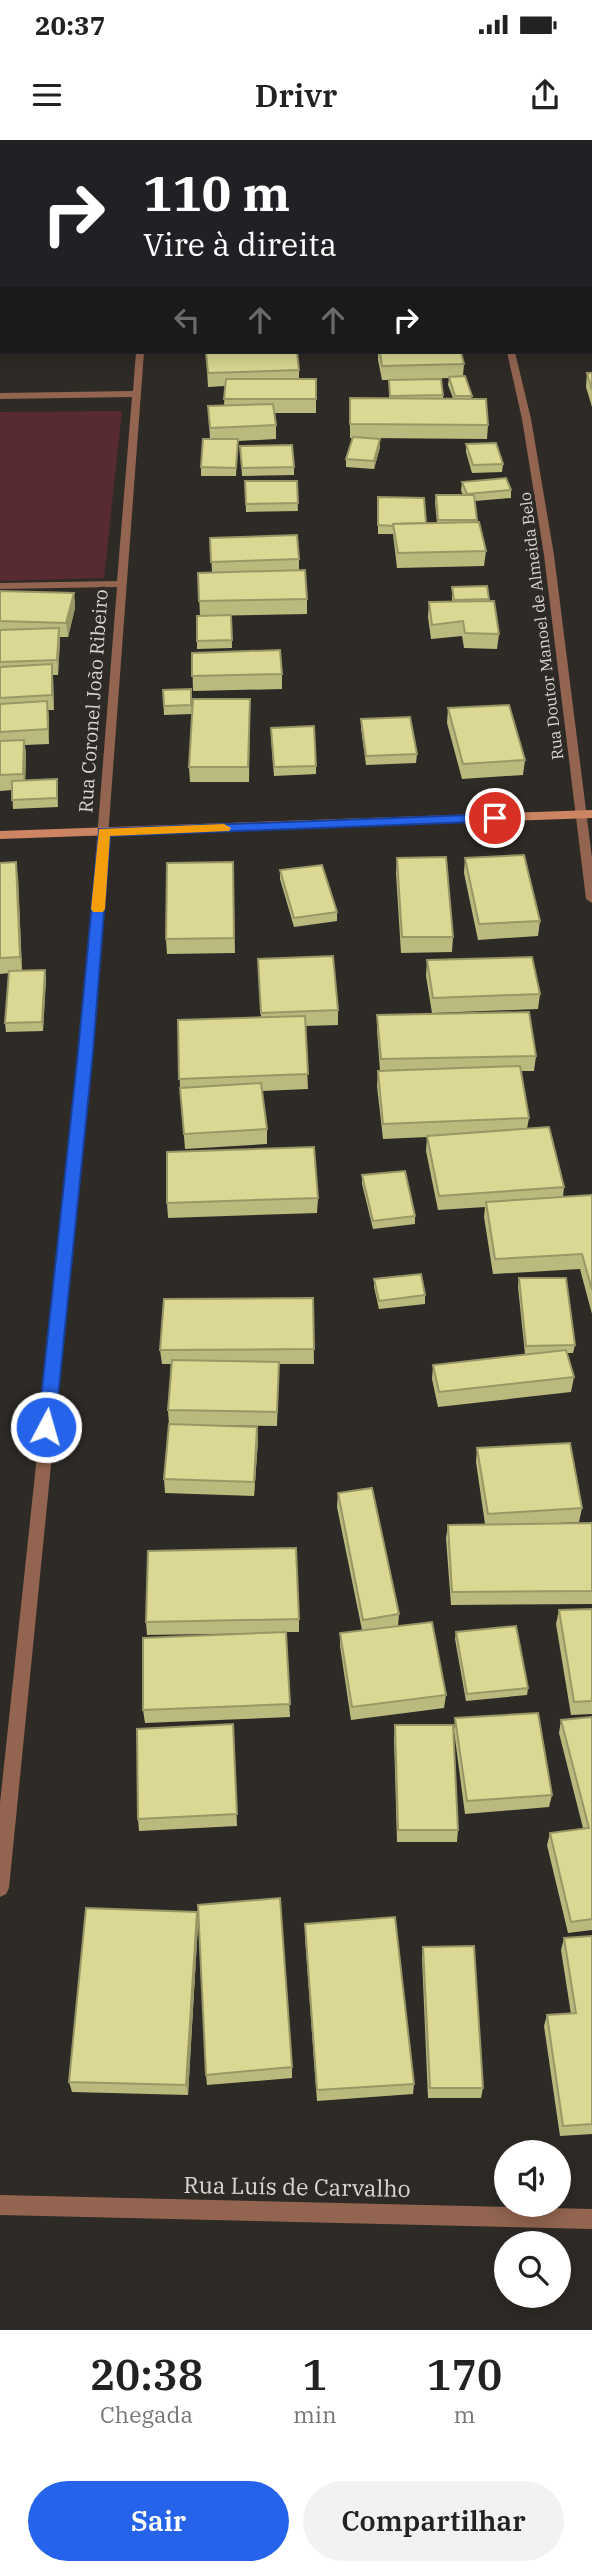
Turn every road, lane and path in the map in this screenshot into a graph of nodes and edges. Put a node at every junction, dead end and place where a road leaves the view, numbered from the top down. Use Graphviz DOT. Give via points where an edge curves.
graph roads {
  1 [pos="139,354"];
  2 [pos="511,354"];
  3 [pos="137,394"];
  4 [pos="0,396"];
  5 [pos="121,584"];
  6 [pos="0,586"];
  7 [pos="592,814"];
  8 [pos="579,815"];
  9 [pos="103,832"];
  10 [pos="0,835"];
  11 [pos="592,899"];
  12 [pos="0,1888"];
  13 [pos="0,2205"];
  14 [pos="592,2219"];
  1 -- 3 [label="street, Rua Coronel João Ribeiro"];
  2 -- 8 [label="street, Rua Doutor Manoel de Almeida Belo" via="552,563"];
  3 -- 4 [label="street"];
  3 -- 5 [label="street, Rua Coronel João Ribeiro"];
  5 -- 6 [label="street"];
  5 -- 9 [label="street, Rua Coronel João Ribeiro"];
  7 -- 8 [label="street"];
  8 -- 9 [label="street"];
  8 -- 11 [label="street, Rua Doutor Manoel de Almeida Belo"];
  9 -- 10 [label="street"];
  9 -- 12 [label="street, Rua Coronel João Ribeiro" via="86,1052"];
  13 -- 14 [label="street, Rua Luís de Carvalho"];
}
